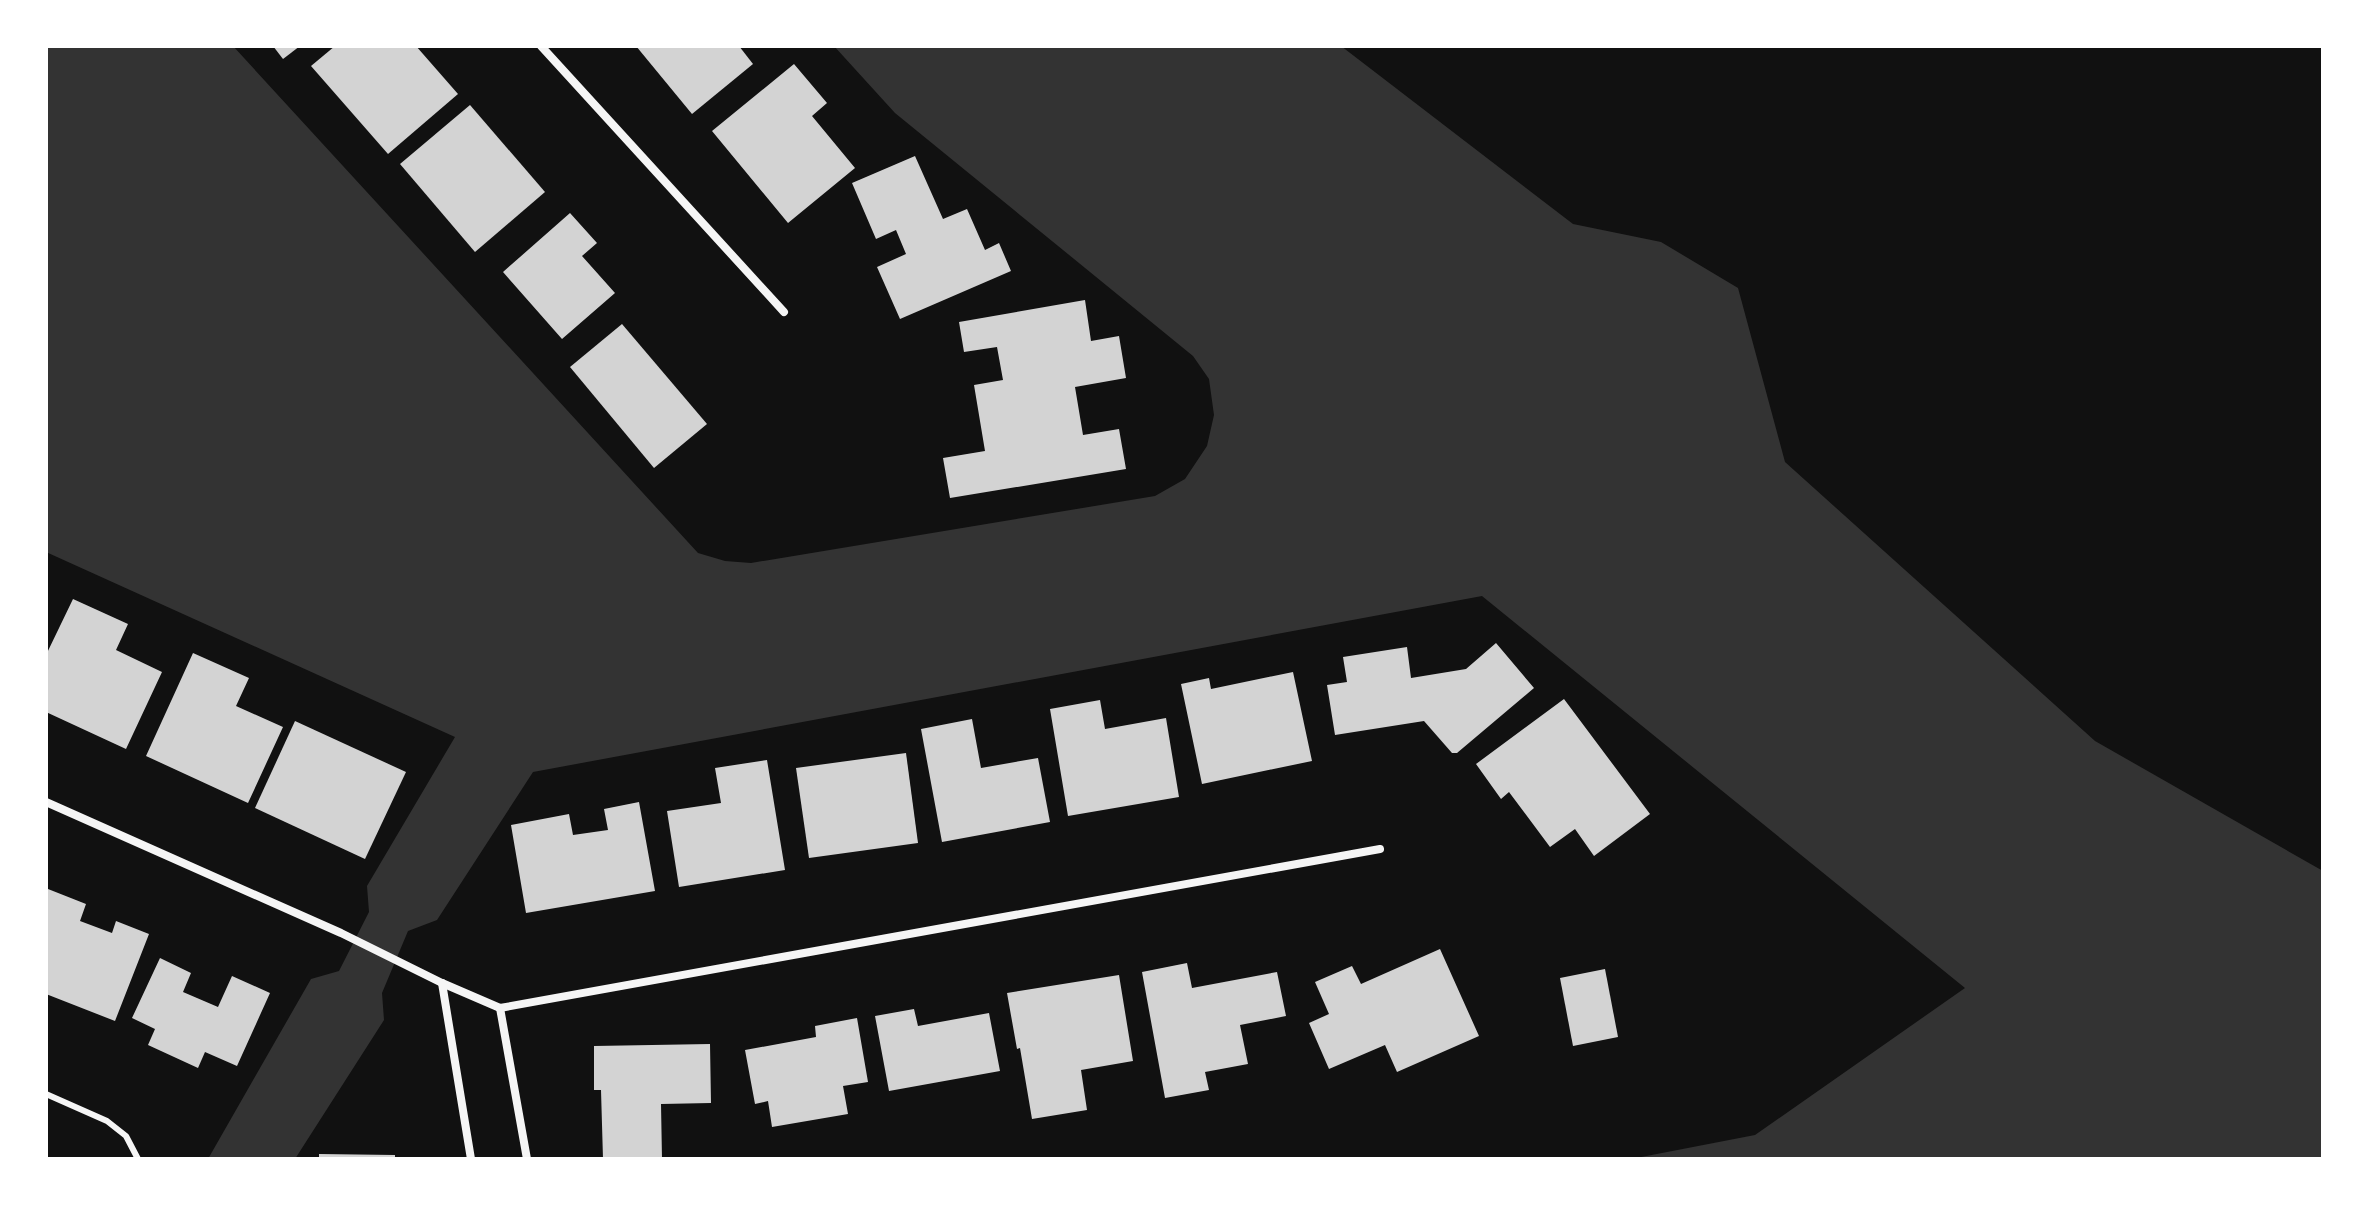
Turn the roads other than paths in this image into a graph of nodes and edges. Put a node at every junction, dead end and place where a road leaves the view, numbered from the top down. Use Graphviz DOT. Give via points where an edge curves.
graph roads {
  1 [pos="541,46"];
  2 [pos="784,312"];
  3 [pos="46,802"];
  4 [pos="1380,849"];
  5 [pos="442,983"];
  6 [pos="500,1008"];
  7 [pos="46,1094"];
  8 [pos="138,1159"];
  9 [pos="471,1159"];
  10 [pos="527,1159"];
  1 -- 2 [label="street"];
  3 -- 5 [label="street"];
  4 -- 6 [label="street"];
  5 -- 6 [label="street"];
  5 -- 9 [label="street"];
  6 -- 10 [label="street"];
  7 -- 8 [label="lane" via="107,1121 126,1136"];
}
